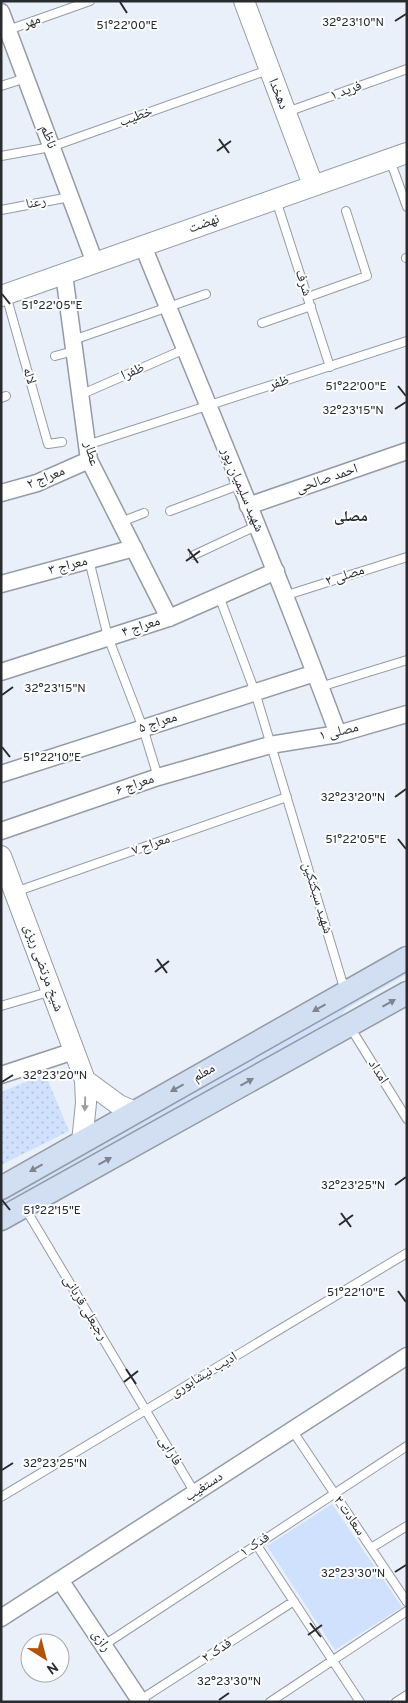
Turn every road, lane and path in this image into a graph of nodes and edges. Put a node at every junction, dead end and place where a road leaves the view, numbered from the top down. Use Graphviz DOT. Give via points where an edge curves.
graph roads {
  1 [pos="90,1"];
  2 [pos="244,1"];
  3 [pos="1,12"];
  4 [pos="5,31"];
  5 [pos="407,69"];
  6 [pos="268,70"];
  7 [pos="26,78"];
  8 [pos="1,86"];
  9 [pos="285,112"];
  10 [pos="52,146"];
  11 [pos="1,156"];
  12 [pos="398,156"];
  13 [pos="314,185"];
  14 [pos="70,197"];
  15 [pos="276,198"];
  16 [pos="407,207"];
  17 [pos="1,210"];
  18 [pos="346,211"];
  19 [pos="144,246"];
  20 [pos="95,263"];
  21 [pos="64,274"];
  22 [pos="206,294"];
  23 [pos="4,296"];
  24 [pos="308,297"];
  25 [pos="310,306"];
  26 [pos="169,308"];
  27 [pos="262,323"];
  28 [pos="407,341"];
  29 [pos="74,345"];
  30 [pos="185,349"];
  31 [pos="55,356"];
  32 [pos="330,367"];
  33 [pos="80,395"];
  34 [pos="207,405"];
  35 [pos="62,442"];
  36 [pos="407,451"];
  37 [pos="88,452"];
  38 [pos="239,485"];
  39 [pos="1,493"];
  40 [pos="248,506"];
  41 [pos="170,511"];
  42 [pos="144,513"];
  43 [pos="121,522"];
  44 [pos="256,526"];
  45 [pos="134,548"];
  46 [pos="194,555"];
  47 [pos="407,556"];
  48 [pos="89,560"];
  49 [pos="276,571"];
  50 [pos="1,584"];
  51 [pos="219,596"];
  52 [pos="284,596"];
  53 [pos="169,618"];
  54 [pos="108,637"];
  55 [pos="407,660"];
  56 [pos="1,672"];
  57 [pos="317,680"];
  58 [pos="256,692"];
  59 [pos="407,714"];
  60 [pos="143,728"];
  61 [pos="338,734"];
  62 [pos="270,745"];
  63 [pos="1,774"];
  64 [pos="158,777"];
  65 [pos="287,797"];
  66 [pos="1,831"];
  67 [pos="1,856"];
  68 [pos="8,882"];
  69 [pos="407,958"];
  70 [pos="52,991"];
  71 [pos="407,992"];
  72 [pos="346,993"];
  73 [pos="1,1006"];
  74 [pos="348,1025"];
  75 [pos="74,1051"];
  76 [pos="1,1075"];
  77 [pos="85,1080"];
  78 [pos="135,1112"];
  79 [pos="407,1119"];
  80 [pos="82,1142"];
  81 [pos="1,1188"];
  82 [pos="24,1207"];
  83 [pos="1,1219"];
  84 [pos="407,1253"];
  85 [pos="407,1356"];
  86 [pos="146,1410"];
  87 [pos="292,1430"];
  88 [pos="407,1446"];
  89 [pos="195,1493"];
  90 [pos="334,1493"];
  91 [pos="1,1497"];
  92 [pos="407,1526"];
  93 [pos="256,1544"];
  94 [pos="371,1548"];
  95 [pos="60,1580"];
  96 [pos="294,1601"];
  97 [pos="407,1602"];
  98 [pos="407,1612"];
  99 [pos="1,1618"];
  100 [pos="104,1645"];
  101 [pos="333,1661"];
  102 [pos="407,1695"];
  103 [pos="140,1701"];
  104 [pos="270,1702"];
  105 [pos="360,1702"];
  106 [pos="396,1702"];
  1 -- 4 [label="lane, مهر"];
  2 -- 6 [label="street, دهخدا"];
  3 -- 4 [label="street, ناظم"];
  4 -- 7 [label="street, ناظم"];
  5 -- 9 [label="lane, فرید ۱"];
  6 -- 9 [label="street, دهخدا"];
  6 -- 10 [label="lane, خطیب"];
  7 -- 8 [label="lane"];
  7 -- 10 [label="street, ناظم"];
  9 -- 13 [label="street, دهخدا"];
  10 -- 11 [label="lane, خطیب"];
  10 -- 14 [label="street, ناظم"];
  12 -- 13 [label="street, نهضت"];
  12 -- 16 [label="lane"];
  13 -- 15 [label="street, نهضت"];
  14 -- 17 [label="lane, رعنا"];
  14 -- 20 [label="street, ناظم"];
  15 -- 19 [label="street, نهضت"];
  15 -- 24 [label="lane, شرف"];
  18 -- 24 [label="lane" via="367,276"];
  19 -- 20 [label="street, نهضت"];
  19 -- 26 [label="street, شهید سلیمیان پور"];
  20 -- 21 [label="street, نهضت"];
  21 -- 23 [label="street, نهضت"];
  21 -- 29 [label="street, عطار"];
  22 -- 26 [label="lane"];
  23 -- 35 [label="lane, لاله" via="48,444"];
  24 -- 25 [label="lane, شرف"];
  25 -- 27 [label="lane"];
  25 -- 32 [label="lane, شرف"];
  26 -- 29 [label="lane"];
  26 -- 30 [label="street, شهید سلیمیان پور"];
  28 -- 32 [label="lane, ظفر"];
  29 -- 31 [label="lane"];
  29 -- 33 [label="street, عطار"];
  30 -- 33 [label="lane, ظفرا"];
  30 -- 34 [label="street, شهید سلیمیان پور"];
  32 -- 34 [label="lane, ظفر"];
  33 -- 37 [label="street, عطار"];
  34 -- 37 [label="lane, ظفر"];
  34 -- 38 [label="street, شهید سلیمیان پور"];
  36 -- 40 [label="street, احمد صالحی"];
  37 -- 39 [label="street, معراج ۲" via="37,483"];
  37 -- 43 [label="street, عطار"];
  38 -- 40 [label="street, شهید سلیمیان پور"];
  38 -- 41 [label="lane"];
  40 -- 44 [label="street, شهید سلیمیان پور"];
  42 -- 43 [label="lane"];
  43 -- 45 [label="street, عطار"];
  44 -- 46 [label="lane"];
  44 -- 49 [label="street, شهید سلیمیان پور"];
  45 -- 48 [label="street, معراج ۳"];
  45 -- 53 [label="street, عطار"];
  47 -- 52 [label="lane, مصلی ۲"];
  48 -- 50 [label="street, معراج ۳"];
  48 -- 54 [label="lane"];
  49 -- 51 [label="street, معراج ۴"];
  49 -- 52 [label="street, شهید سلیمیان پور"];
  51 -- 53 [label="street, معراج ۴"];
  51 -- 58 [label="lane, شهید سبکتکین"];
  52 -- 57 [label="street, شهید سلیمیان پور"];
  53 -- 54 [label="street, معراج ۴"];
  54 -- 56 [label="street, معراج ۴"];
  54 -- 60 [label="lane"];
  55 -- 57 [label="lane"];
  57 -- 58 [label="street, معراج ۵"];
  57 -- 61 [label="street, شهید سلیمیان پور"];
  58 -- 60 [label="street, معراج ۵"];
  58 -- 62 [label="lane, شهید سبکتکین"];
  59 -- 61 [label="street, مصلی ۱"];
  60 -- 63 [label="street, معراج ۵"];
  60 -- 64 [label="lane"];
  61 -- 62 [label="street, مصلی ۱"];
  62 -- 64 [label="street, معراج ۶"];
  62 -- 65 [label="lane, شهید سبکتکین"];
  64 -- 66 [label="street, معراج ۶"];
  65 -- 68 [label="lane, معراح ۷"];
  65 -- 72 [label="lane, شهید سبکتکین"];
  67 -- 68 [label="street, شیخ مرتضی ریزی"];
  68 -- 70 [label="street, شیخ مرتضی ریزی"];
  69 -- 72 [label="main road, معلم"];
  70 -- 73 [label="lane"];
  70 -- 75 [label="street, شیخ مرتضی ریزی"];
  74 -- 71 [label="main road, معلم, one-way"];
  72 -- 78 [label="main road, معلم, one-way"];
  74 -- 79 [label="lane, امداد"];
  82 -- 74 [label="main road, معلم, one-way"];
  75 -- 76 [label="street"];
  75 -- 77 [label="street, شیخ مرتضی ریزی"];
  77 -- 78 [label="street"];
  77 -- 80 [label="street, شیخ مرتضی ریزی, one-way"];
  78 -- 80 [label="main road, معلم"];
  80 -- 81 [label="main road, معلم, one-way"];
  82 -- 83 [label="main road, معلم"];
  82 -- 86 [label="lane, رجبعلی قربانی"];
  84 -- 86 [label="lane, ادیب نیشابوری"];
  85 -- 87 [label="street, دستغیب"];
  86 -- 89 [label="lane, فارابی"];
  86 -- 91 [label="lane, ادیب نیشابوری"];
  87 -- 89 [label="street, دستغیب"];
  87 -- 90 [label="lane, سعادت ۲"];
  88 -- 90 [label="lane, فدک ۱"];
  89 -- 95 [label="street, دستغیب"];
  90 -- 93 [label="lane, فدک ۱"];
  90 -- 94 [label="lane, سعادت ۲"];
  92 -- 94 [label="lane"];
  93 -- 96 [label="lane"];
  93 -- 100 [label="lane, فدک ۱"];
  94 -- 97 [label="lane, سعادت ۲"];
  95 -- 99 [label="street, دستغیب"];
  95 -- 100 [label="street, رازی"];
  96 -- 101 [label="lane"];
  96 -- 103 [label="lane, فدک ۲"];
  98 -- 101 [label="lane"];
  100 -- 103 [label="street, رازی"];
  101 -- 104 [label="lane"];
  101 -- 105 [label="lane"];
  102 -- 106 [label="lane"];
}
